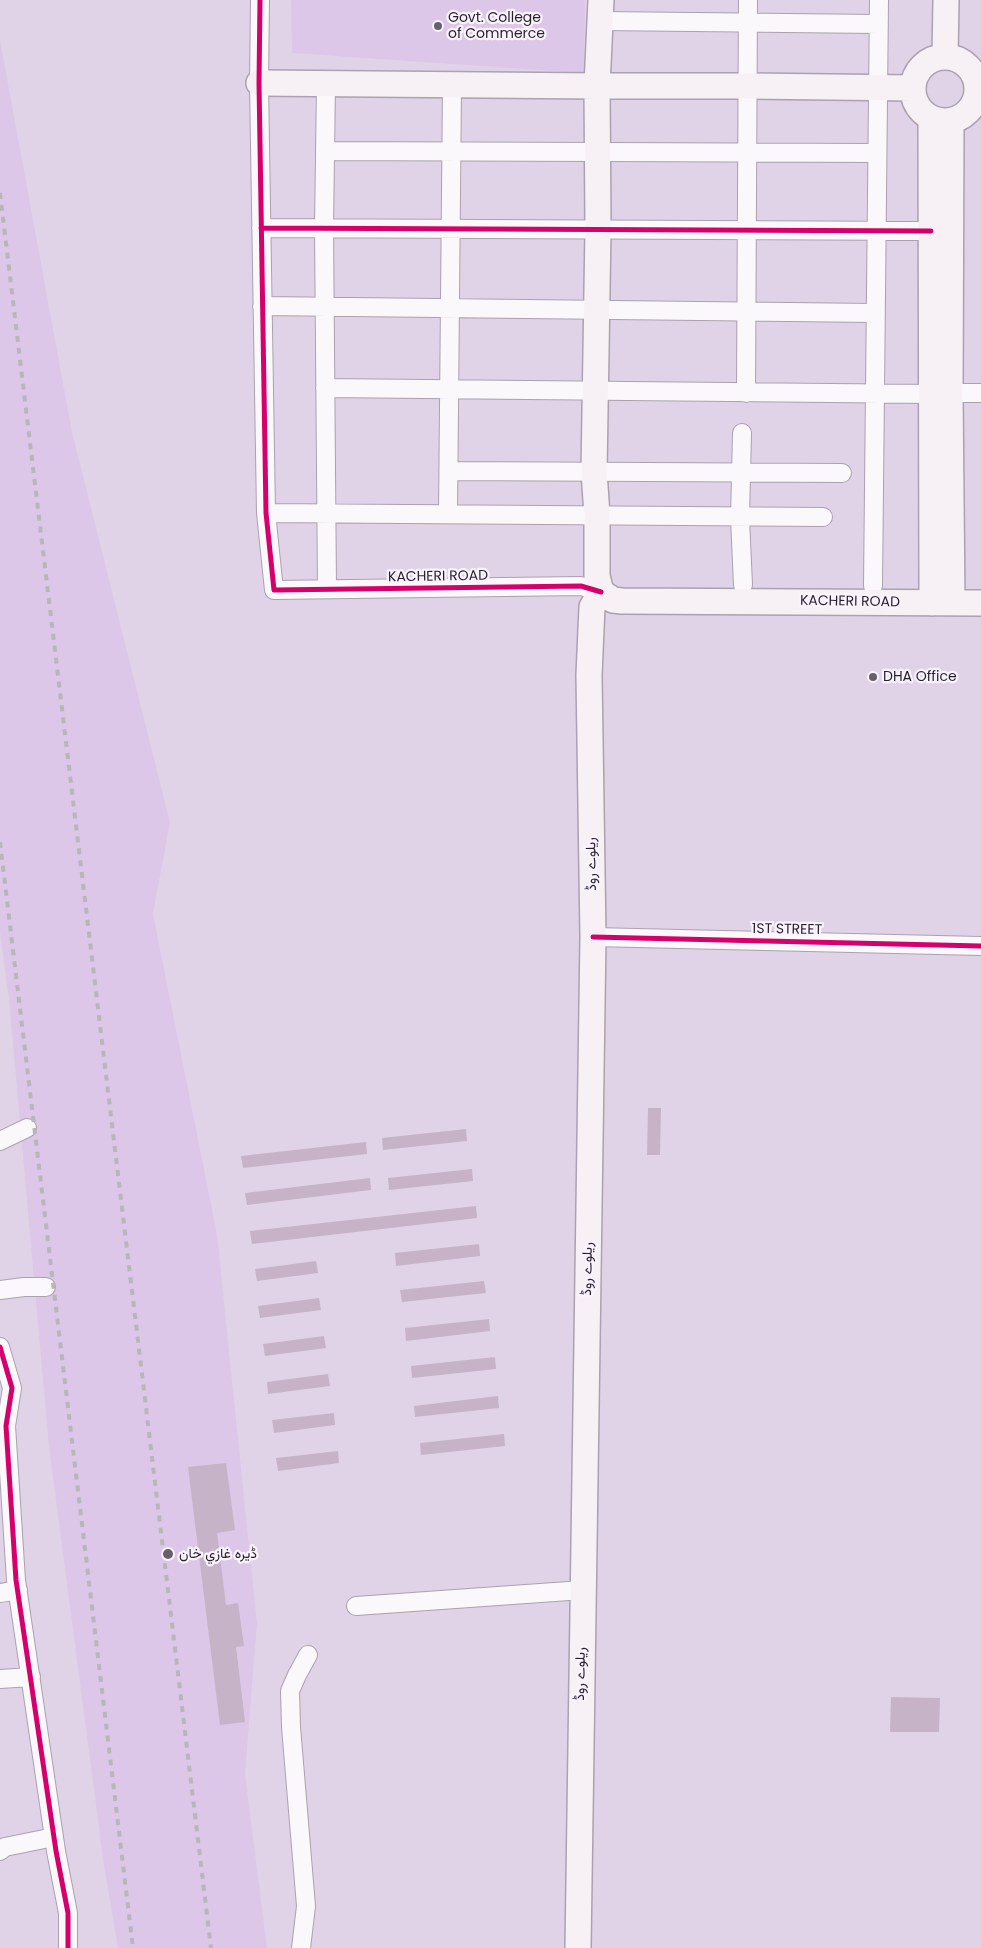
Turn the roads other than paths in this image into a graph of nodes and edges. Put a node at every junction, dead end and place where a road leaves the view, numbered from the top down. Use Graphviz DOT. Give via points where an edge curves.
graph roads {
  1 [pos="260,0"];
  2 [pos="748,0"];
  3 [pos="879,0"];
  4 [pos="946,0"];
  5 [pos="601,11"];
  6 [pos="748,23"];
  7 [pos="878,24"];
  8 [pos="945,57"];
  9 [pos="259,83"];
  10 [pos="326,83"];
  11 [pos="452,85"];
  12 [pos="597,86"];
  13 [pos="749,86"];
  14 [pos="877,88"];
  15 [pos="912,88"];
  16 [pos="979,90"];
  17 [pos="941,120"];
  18 [pos="325,150"];
  19 [pos="452,152"];
  20 [pos="597,152"];
  21 [pos="748,152"];
  22 [pos="877,153"];
  23 [pos="324,227"];
  24 [pos="262,228"];
  25 [pos="451,228"];
  26 [pos="598,229"];
  27 [pos="748,230"];
  28 [pos="876,231"];
  29 [pos="931,231"];
  30 [pos="262,306"];
  31 [pos="325,306"];
  32 [pos="450,308"];
  33 [pos="596,310"];
  34 [pos="747,312"];
  35 [pos="875,313"];
  36 [pos="325,388"];
  37 [pos="449,390"];
  38 [pos="595,391"];
  39 [pos="746,392"];
  40 [pos="981,393"];
  41 [pos="875,394"];
  42 [pos="941,394"];
  43 [pos="742,432"];
  44 [pos="448,470"];
  45 [pos="594,472"];
  46 [pos="741,473"];
  47 [pos="842,474"];
  48 [pos="266,513"];
  49 [pos="326,513"];
  50 [pos="448,514"];
  51 [pos="597,515"];
  52 [pos="823,517"];
  53 [pos="740,518"];
  54 [pos="743,585"];
  55 [pos="873,586"];
  56 [pos="981,586"];
  57 [pos="327,589"];
  58 [pos="602,592"];
  59 [pos="942,594"];
  60 [pos="981,604"];
  61 [pos="594,937"];
  62 [pos="981,946"];
  63 [pos="27,1128"];
  64 [pos="0,1141"];
  65 [pos="46,1287"];
  66 [pos="0,1290"];
  67 [pos="0,1347"];
  68 [pos="4,1441"];
  69 [pos="6,1501"];
  70 [pos="18,1590"];
  71 [pos="583,1590"];
  72 [pos="0,1593"];
  73 [pos="356,1606"];
  74 [pos="308,1655"];
  75 [pos="31,1677"];
  76 [pos="0,1680"];
  77 [pos="54,1837"];
  78 [pos="0,1852"];
  79 [pos="68,1948"];
  80 [pos="300,1948"];
  81 [pos="578,1948"];
  1 -- 9 [label="street"];
  2 -- 6 [label="street"];
  3 -- 7 [label="street"];
  4 -- 8 [label="street"];
  5 -- 6 [label="street"];
  5 -- 12 [label="street"];
  6 -- 7 [label="street"];
  6 -- 13 [label="street"];
  7 -- 14 [label="street"];
  8 -- 15 [label="street" via="926,63 919,70"];
  8 -- 16 [label="street" via="965,64"];
  9 -- 10 [label="street"];
  9 -- 24 [label="street"];
  10 -- 11 [label="street"];
  10 -- 18 [label="street"];
  11 -- 12 [label="street"];
  11 -- 19 [label="street"];
  12 -- 13 [label="street"];
  12 -- 20 [label="street"];
  13 -- 14 [label="street"];
  13 -- 21 [label="street"];
  14 -- 15 [label="street"];
  14 -- 22 [label="street"];
  15 -- 17 [label="street" via="919,108"];
  16 -- 17 [label="street" via="966,113"];
  17 -- 29 [label="street"];
  17 -- 42 [label="street"];
  18 -- 19 [label="street"];
  18 -- 23 [label="street"];
  19 -- 20 [label="street"];
  19 -- 25 [label="street"];
  20 -- 21 [label="street"];
  20 -- 26 [label="street"];
  21 -- 22 [label="street"];
  21 -- 27 [label="street"];
  22 -- 28 [label="street"];
  23 -- 24 [label="street"];
  23 -- 25 [label="street"];
  23 -- 31 [label="street"];
  24 -- 30 [label="street"];
  25 -- 26 [label="street"];
  25 -- 32 [label="street"];
  26 -- 27 [label="street"];
  26 -- 33 [label="street"];
  27 -- 28 [label="street"];
  27 -- 34 [label="street"];
  28 -- 29 [label="street"];
  28 -- 35 [label="street"];
  29 -- 42 [label="street"];
  30 -- 31 [label="street"];
  30 -- 48 [label="street"];
  31 -- 32 [label="street"];
  31 -- 36 [label="street"];
  32 -- 33 [label="street"];
  32 -- 37 [label="street"];
  33 -- 34 [label="street"];
  33 -- 38 [label="street"];
  34 -- 35 [label="street"];
  34 -- 39 [label="street"];
  35 -- 41 [label="street"];
  36 -- 37 [label="street"];
  36 -- 49 [label="street"];
  37 -- 38 [label="street"];
  37 -- 44 [label="street"];
  38 -- 39 [label="street"];
  38 -- 45 [label="street"];
  39 -- 41 [label="street"];
  40 -- 42 [label="street"];
  41 -- 42 [label="street"];
  41 -- 55 [label="street"];
  42 -- 59 [label="street"];
  43 -- 46 [label="street"];
  44 -- 45 [label="street"];
  44 -- 50 [label="street"];
  45 -- 46 [label="street"];
  45 -- 51 [label="street"];
  46 -- 47 [label="street"];
  46 -- 53 [label="street"];
  48 -- 49 [label="street"];
  48 -- 57 [label="street, KACHERI ROAD" via="274,590"];
  49 -- 50 [label="street"];
  49 -- 57 [label="street"];
  50 -- 51 [label="street"];
  51 -- 53 [label="street"];
  51 -- 58 [label="street" via="597,576"];
  52 -- 53 [label="street"];
  53 -- 54 [label="street"];
  54 -- 55 [label="street, KACHERI ROAD"];
  54 -- 58 [label="street, KACHERI ROAD"];
  55 -- 59 [label="street, KACHERI ROAD"];
  56 -- 59 [label="street, KACHERI ROAD"];
  57 -- 58 [label="street, KACHERI ROAD" via="581,586"];
  58 -- 59 [label="street, KACHERI ROAD" via="613,600 622,601"];
  58 -- 61 [label="street, ریلوے روڈ" via="592,607 590,628"];
  59 -- 60 [label="street, KACHERI ROAD"];
  61 -- 62 [label="street, 1ST STREET"];
  61 -- 71 [label="street, ریلوے روڈ"];
  63 -- 64 [label="street"];
  65 -- 66 [label="street"];
  67 -- 68 [label="street" via="12,1388"];
  68 -- 69 [label="street"];
  69 -- 70 [label="street"];
  70 -- 72 [label="street"];
  70 -- 75 [label="street"];
  71 -- 73 [label="street"];
  71 -- 81 [label="street, ریلوے روڈ"];
  74 -- 80 [label="street" via="290,1691 306,1906"];
  75 -- 76 [label="street"];
  75 -- 77 [label="street"];
  77 -- 78 [label="street" via="5,1847"];
  77 -- 79 [label="street" via="68,1913"];
}
